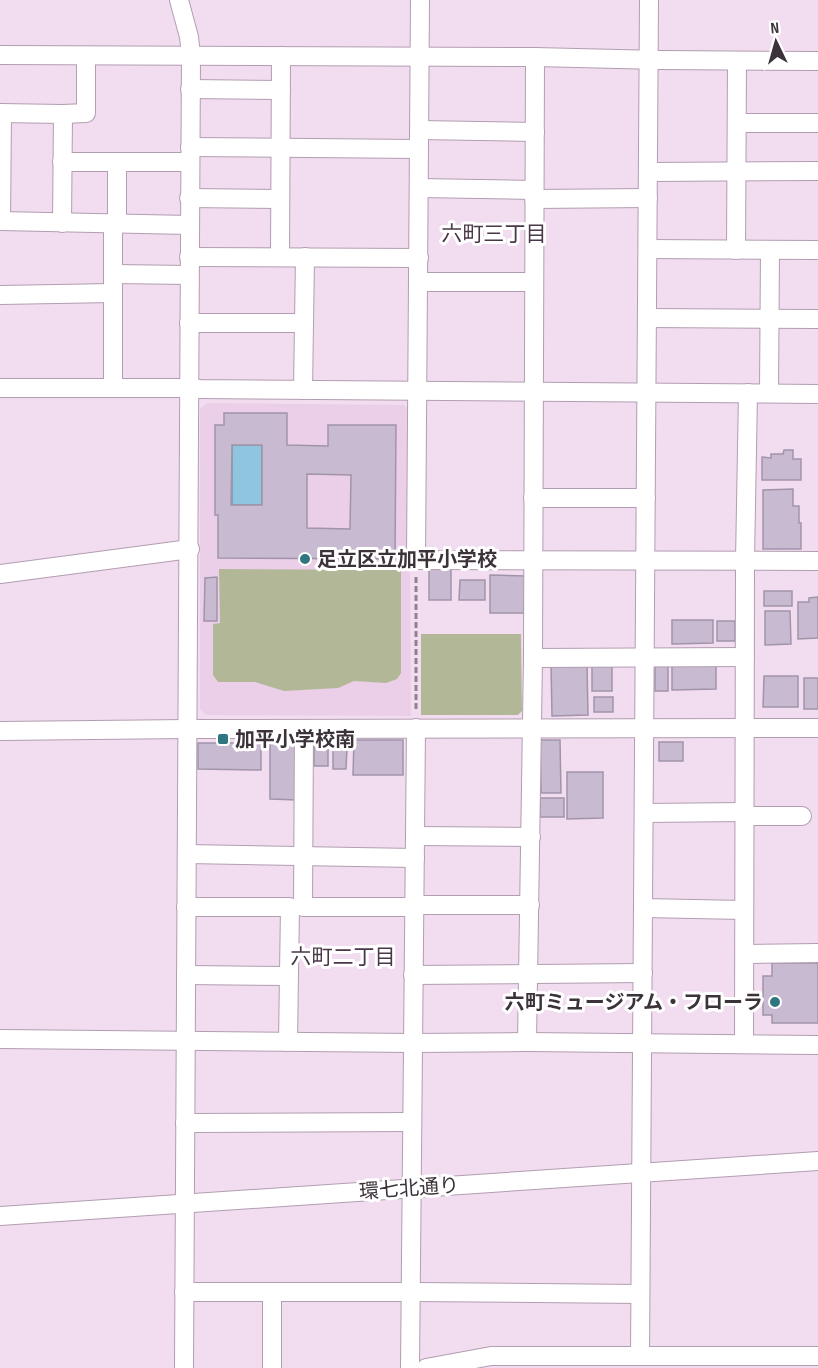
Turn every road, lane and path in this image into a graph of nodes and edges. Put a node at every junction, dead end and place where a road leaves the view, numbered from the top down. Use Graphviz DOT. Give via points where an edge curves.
graph roads {
  1 [pos="179,0"];
  2 [pos="420,0"];
  3 [pos="649,0"];
  4 [pos="0,55"];
  5 [pos="191,55"];
  6 [pos="86,56"];
  7 [pos="281,56"];
  8 [pos="419,56"];
  9 [pos="535,57"];
  10 [pos="648,60"];
  11 [pos="737,61"];
  12 [pos="818,61"];
  13 [pos="190,88"];
  14 [pos="281,90"];
  15 [pos="1,113"];
  16 [pos="63,114"];
  17 [pos="737,123"];
  18 [pos="818,123"];
  19 [pos="419,130"];
  20 [pos="535,132"];
  21 [pos="281,148"];
  22 [pos="419,149"];
  23 [pos="189,154"];
  24 [pos="62,162"];
  25 [pos="117,162"];
  26 [pos="0,164"];
  27 [pos="736,171"];
  28 [pos="818,171"];
  29 [pos="648,172"];
  30 [pos="419,188"];
  31 [pos="534,195"];
  32 [pos="189,198"];
  33 [pos="648,198"];
  34 [pos="280,199"];
  35 [pos="1,221"];
  36 [pos="62,223"];
  37 [pos="115,224"];
  38 [pos="189,225"];
  39 [pos="648,249"];
  40 [pos="736,249"];
  41 [pos="770,250"];
  42 [pos="818,250"];
  43 [pos="280,256"];
  44 [pos="305,257"];
  45 [pos="419,258"];
  46 [pos="189,266"];
  47 [pos="113,274"];
  48 [pos="418,282"];
  49 [pos="534,282"];
  50 [pos="113,293"];
  51 [pos="0,295"];
  52 [pos="647,318"];
  53 [pos="769,319"];
  54 [pos="818,319"];
  55 [pos="189,323"];
  56 [pos="304,323"];
  57 [pos="112,387"];
  58 [pos="0,388"];
  59 [pos="192,388"];
  60 [pos="303,390"];
  61 [pos="418,390"];
  62 [pos="533,391"];
  63 [pos="647,393"];
  64 [pos="748,393"];
  65 [pos="769,393"];
  66 [pos="818,394"];
  67 [pos="533,498"];
  68 [pos="646,498"];
  69 [pos="190,549"];
  70 [pos="416,560"];
  71 [pos="533,560"];
  72 [pos="645,560"];
  73 [pos="745,561"];
  74 [pos="818,561"];
  75 [pos="0,574"];
  76 [pos="645,657"];
  77 [pos="745,657"];
  78 [pos="533,658"];
  79 [pos="416,728"];
  80 [pos="532,728"];
  81 [pos="644,728"];
  82 [pos="746,728"];
  83 [pos="818,728"];
  84 [pos="187,729"];
  85 [pos="304,729"];
  86 [pos="0,732"];
  87 [pos="644,813"];
  88 [pos="745,814"];
  89 [pos="802,816"];
  90 [pos="415,836"];
  91 [pos="531,837"];
  92 [pos="187,854"];
  93 [pos="303,856"];
  94 [pos="415,858"];
  95 [pos="530,905"];
  96 [pos="186,906"];
  97 [pos="414,906"];
  98 [pos="296,907"];
  99 [pos="643,908"];
  100 [pos="744,909"];
  101 [pos="818,953"];
  102 [pos="745,954"];
  103 [pos="643,974"];
  104 [pos="186,975"];
  105 [pos="413,975"];
  106 [pos="528,975"];
  107 [pos="288,976"];
  108 [pos="0,1038"];
  109 [pos="186,1040"];
  110 [pos="288,1042"];
  111 [pos="527,1042"];
  112 [pos="744,1042"];
  113 [pos="412,1043"];
  114 [pos="643,1043"];
  115 [pos="818,1045"];
  116 [pos="412,1122"];
  117 [pos="185,1123"];
  118 [pos="818,1161"];
  119 [pos="641,1173"];
  120 [pos="411,1188"];
  121 [pos="184,1203"];
  122 [pos="0,1216"];
  123 [pos="184,1292"];
  124 [pos="411,1292"];
  125 [pos="272,1293"];
  126 [pos="640,1294"];
  127 [pos="818,1356"];
  128 [pos="652,1360"];
  129 [pos="493,1362"];
  130 [pos="766,1362"];
  131 [pos="184,1368"];
  132 [pos="272,1368"];
  133 [pos="410,1368"];
  134 [pos="426,1368"];
  1 -- 5 [label="street"];
  2 -- 8 [label="street"];
  3 -- 10 [label="street"];
  4 -- 6 [label="street"];
  5 -- 6 [label="street"];
  5 -- 7 [label="street"];
  5 -- 13 [label="street"];
  6 -- 16 [label="street" via="86,113"];
  7 -- 8 [label="street"];
  7 -- 14 [label="street"];
  8 -- 9 [label="street"];
  8 -- 19 [label="street"];
  9 -- 10 [label="street"];
  9 -- 20 [label="street"];
  10 -- 11 [label="street"];
  10 -- 29 [label="street"];
  11 -- 12 [label="street"];
  11 -- 17 [label="street"];
  13 -- 14 [label="street"];
  13 -- 23 [label="street"];
  14 -- 21 [label="street"];
  15 -- 16 [label="street"];
  15 -- 26 [label="street"];
  16 -- 24 [label="street"];
  17 -- 18 [label="street"];
  17 -- 27 [label="street"];
  19 -- 20 [label="street"];
  19 -- 22 [label="street"];
  20 -- 31 [label="street"];
  21 -- 22 [label="street"];
  21 -- 23 [label="street"];
  21 -- 34 [label="street"];
  22 -- 30 [label="street"];
  23 -- 25 [label="street"];
  23 -- 32 [label="street"];
  24 -- 25 [label="street"];
  24 -- 36 [label="street"];
  25 -- 37 [label="street"];
  26 -- 35 [label="street"];
  27 -- 28 [label="street"];
  27 -- 29 [label="street"];
  27 -- 40 [label="street"];
  29 -- 33 [label="street"];
  30 -- 31 [label="street"];
  30 -- 45 [label="street"];
  31 -- 33 [label="street"];
  31 -- 49 [label="street"];
  32 -- 34 [label="street"];
  32 -- 38 [label="street"];
  33 -- 39 [label="street"];
  34 -- 43 [label="street"];
  35 -- 36 [label="street"];
  36 -- 37 [label="street"];
  37 -- 38 [label="street"];
  37 -- 47 [label="street"];
  38 -- 46 [label="street"];
  39 -- 40 [label="street"];
  39 -- 52 [label="street"];
  40 -- 41 [label="street"];
  41 -- 42 [label="street"];
  41 -- 53 [label="street"];
  43 -- 44 [label="street"];
  43 -- 46 [label="street"];
  44 -- 45 [label="street"];
  44 -- 56 [label="street"];
  45 -- 48 [label="street"];
  46 -- 47 [label="street"];
  46 -- 55 [label="street"];
  47 -- 50 [label="street"];
  48 -- 49 [label="street"];
  48 -- 61 [label="street"];
  49 -- 62 [label="street"];
  50 -- 51 [label="street"];
  50 -- 57 [label="street"];
  52 -- 53 [label="street"];
  52 -- 63 [label="street"];
  53 -- 54 [label="street"];
  53 -- 65 [label="street"];
  55 -- 56 [label="street"];
  55 -- 59 [label="street"];
  56 -- 60 [label="street"];
  57 -- 58 [label="street"];
  57 -- 59 [label="street"];
  59 -- 60 [label="street"];
  59 -- 69 [label="street"];
  60 -- 61 [label="street"];
  61 -- 62 [label="street"];
  61 -- 70 [label="street"];
  62 -- 63 [label="street"];
  62 -- 67 [label="street"];
  63 -- 64 [label="street"];
  63 -- 68 [label="street"];
  64 -- 65 [label="street"];
  64 -- 73 [label="street"];
  65 -- 66 [label="street"];
  67 -- 68 [label="street"];
  67 -- 71 [label="street"];
  68 -- 72 [label="street"];
  69 -- 75 [label="street"];
  69 -- 84 [label="street"];
  70 -- 71 [label="street"];
  70 -- 79 [label="path"];
  71 -- 72 [label="street"];
  71 -- 78 [label="street"];
  72 -- 73 [label="street"];
  72 -- 76 [label="street"];
  73 -- 74 [label="street"];
  73 -- 77 [label="street"];
  76 -- 77 [label="street"];
  76 -- 78 [label="street"];
  76 -- 81 [label="street"];
  77 -- 82 [label="street"];
  78 -- 80 [label="street"];
  79 -- 80 [label="street"];
  79 -- 85 [label="street"];
  79 -- 90 [label="street"];
  80 -- 81 [label="street"];
  80 -- 91 [label="street"];
  81 -- 82 [label="street"];
  81 -- 87 [label="street"];
  82 -- 83 [label="street"];
  82 -- 88 [label="street"];
  84 -- 85 [label="street"];
  84 -- 86 [label="street"];
  84 -- 92 [label="street"];
  85 -- 93 [label="street"];
  87 -- 88 [label="street"];
  87 -- 99 [label="street"];
  88 -- 89 [label="street"];
  88 -- 100 [label="street"];
  90 -- 91 [label="street"];
  90 -- 94 [label="street"];
  91 -- 95 [label="street"];
  92 -- 93 [label="street"];
  92 -- 96 [label="street"];
  93 -- 94 [label="street"];
  93 -- 98 [label="street"];
  94 -- 97 [label="street"];
  95 -- 97 [label="street"];
  95 -- 106 [label="street"];
  96 -- 98 [label="street"];
  96 -- 104 [label="street"];
  97 -- 98 [label="street"];
  97 -- 105 [label="street"];
  98 -- 107 [label="street"];
  99 -- 100 [label="street"];
  99 -- 103 [label="street"];
  100 -- 102 [label="street"];
  101 -- 102 [label="street"];
  102 -- 112 [label="street"];
  103 -- 106 [label="street"];
  103 -- 114 [label="street"];
  104 -- 107 [label="street"];
  104 -- 109 [label="street"];
  105 -- 106 [label="street"];
  105 -- 113 [label="street"];
  106 -- 111 [label="street"];
  107 -- 110 [label="street"];
  108 -- 109 [label="street"];
  109 -- 110 [label="street"];
  109 -- 117 [label="street"];
  110 -- 113 [label="street"];
  111 -- 113 [label="street"];
  111 -- 114 [label="street"];
  112 -- 114 [label="street"];
  112 -- 115 [label="street"];
  113 -- 116 [label="street"];
  114 -- 119 [label="street"];
  116 -- 117 [label="street"];
  116 -- 120 [label="street"];
  117 -- 121 [label="street"];
  118 -- 119 [label="street, 環七北通り"];
  119 -- 120 [label="street, 環七北通り"];
  119 -- 126 [label="street"];
  120 -- 121 [label="street, 環七北通り"];
  120 -- 124 [label="street"];
  121 -- 122 [label="street, 環七北通り"];
  121 -- 123 [label="street"];
  123 -- 125 [label="street"];
  123 -- 131 [label="street"];
  124 -- 125 [label="street"];
  124 -- 126 [label="street"];
  124 -- 133 [label="street"];
  125 -- 132 [label="street"];
  126 -- 128 [label="street"];
  127 -- 130 [label="street"];
  128 -- 129 [label="street"];
  128 -- 130 [label="street"];
  129 -- 134 [label="street"];
}
